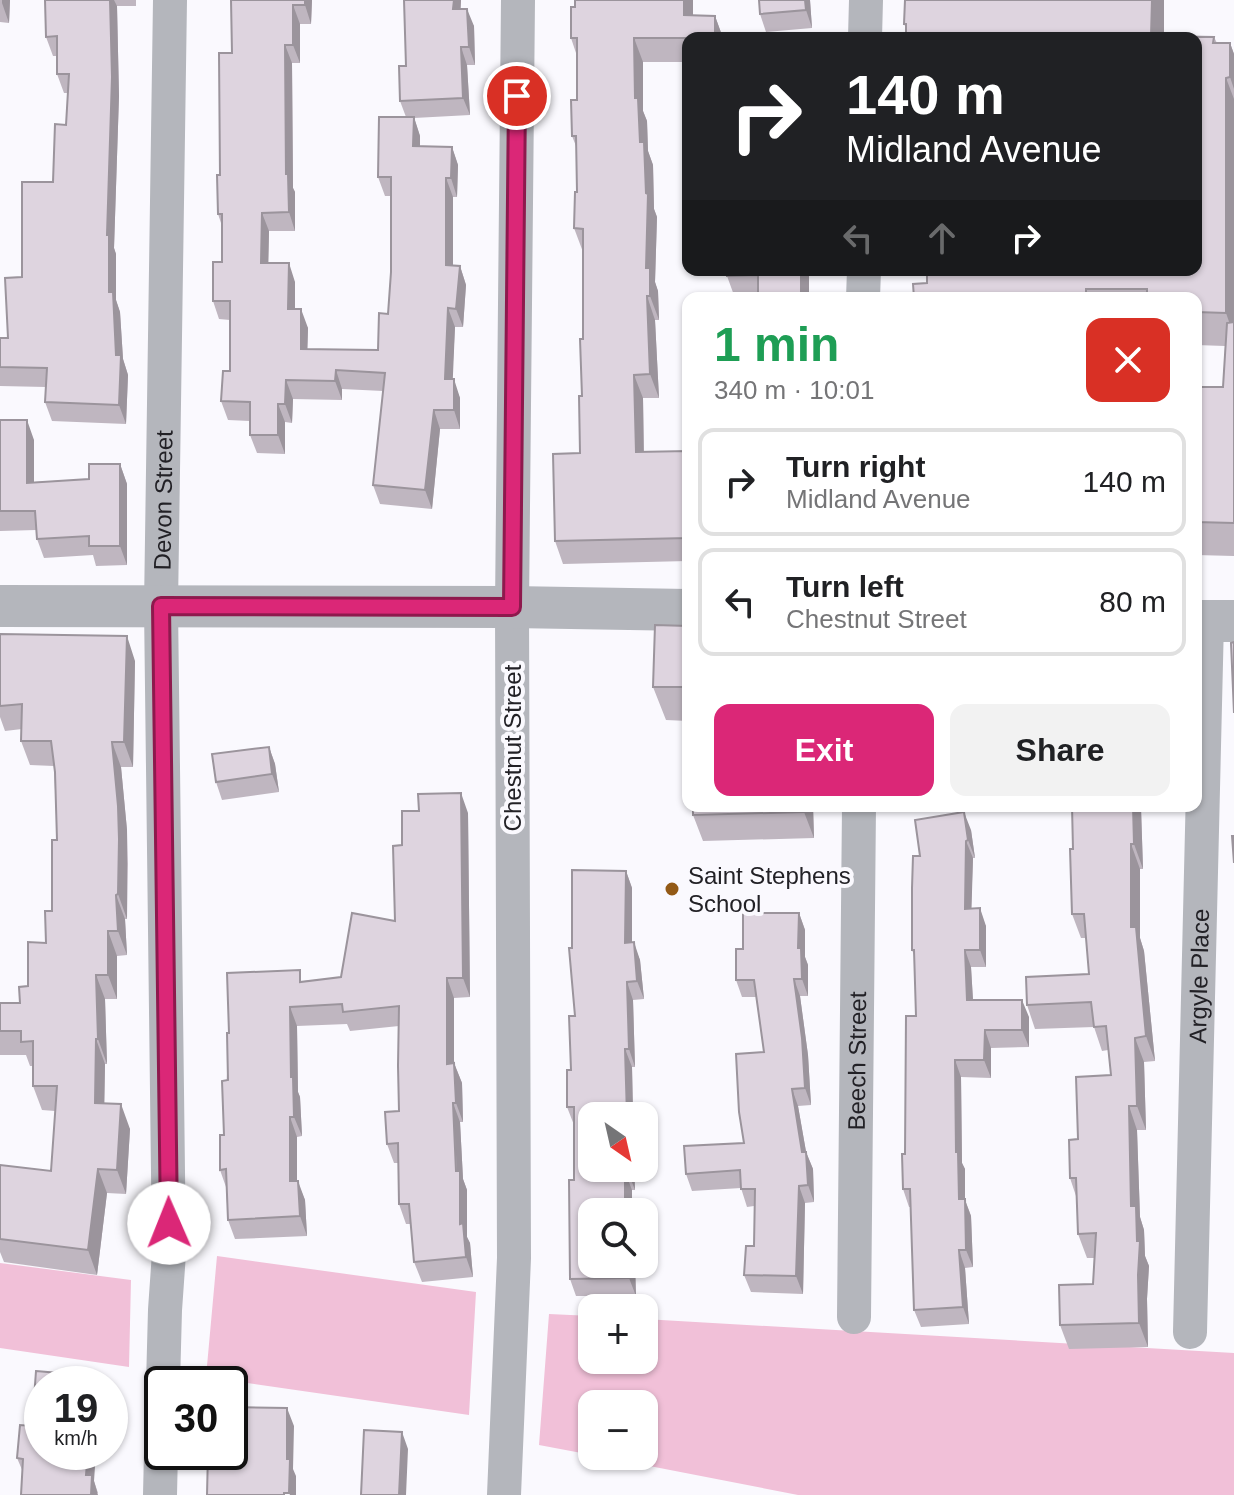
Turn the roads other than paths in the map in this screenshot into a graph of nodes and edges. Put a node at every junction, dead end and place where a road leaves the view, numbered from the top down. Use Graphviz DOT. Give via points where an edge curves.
graph roads {
  1 [pos="170,0"];
  2 [pos="518,0"];
  3 [pos="866,0"];
  4 [pos="865,32"];
  5 [pos="0,606"];
  6 [pos="161,606"];
  7 [pos="512,607"];
  8 [pos="682,610"];
  9 [pos="1212,621"];
  10 [pos="859,812"];
  11 [pos="854,1317"];
  12 [pos="1190,1332"];
  13 [pos="163,1366"];
  14 [pos="161,1470"];
  15 [pos="504,1491"];
  16 [pos="160,1495"];
  1 -- 6 [label="street, Devon Street"];
  2 -- 7 [label="street, Chestnut Street"];
  3 -- 4 [label="street"];
  5 -- 6 [label="street"];
  6 -- 7 [label="street"];
  6 -- 13 [label="street, Devon Street" via="169,1253"];
  7 -- 8 [label="street"];
  7 -- 15 [label="street, Chestnut Street" via="514,1258"];
  9 -- 12 [label="street, Argyle Place"];
  10 -- 11 [label="street, Beech Street"];
  14 -- 16 [label="street"];
}
